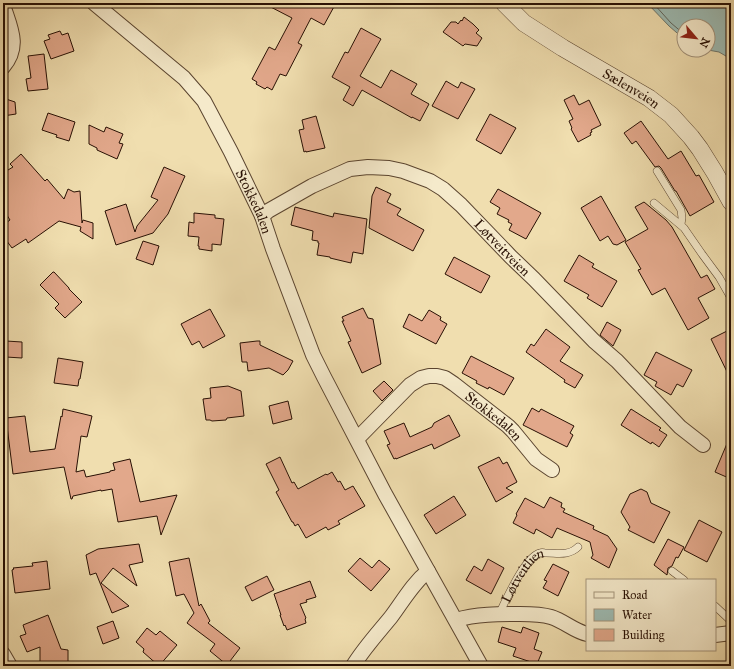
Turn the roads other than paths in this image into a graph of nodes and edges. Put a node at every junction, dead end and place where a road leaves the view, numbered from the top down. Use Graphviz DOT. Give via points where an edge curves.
graph roads {
  1 [pos="94,3"];
  2 [pos="504,3"];
  3 [pos="3,5"];
  4 [pos="3,67"];
  5 [pos="657,171"];
  6 [pos="731,202"];
  7 [pos="654,203"];
  8 [pos="262,216"];
  9 [pos="681,224"];
  10 [pos="731,298"];
  11 [pos="357,439"];
  12 [pos="703,445"];
  13 [pos="552,470"];
  14 [pos="578,547"];
  15 [pos="428,571"];
  16 [pos="672,571"];
  17 [pos="683,579"];
  18 [pos="716,607"];
  19 [pos="499,614"];
  20 [pos="456,620"];
  21 [pos="731,621"];
  22 [pos="731,633"];
  23 [pos="586,634"];
  24 [pos="716,635"];
  25 [pos="353,666"];
  26 [pos="481,666"];
  1 -- 8 [label="street, Stokkedalen" via="171,66 204,101"];
  2 -- 6 [label="street, Sælenveien" via="524,23 649,98 671,115 692,137"];
  3 -- 4 [label="street" via="14,42 13,50"];
  5 -- 9 [label="lane" via="681,210"];
  7 -- 9 [label="lane"];
  8 -- 11 [label="street, Stokkedalen" via="314,355"];
  8 -- 12 [label="street, Løtveitveien" via="312,186 350,168 389,168 430,181 443,188 462,205 680,427"];
  9 -- 10 [label="lane"];
  11 -- 13 [label="street, Stokkedalen" via="410,385 421,378 438,376 454,384 508,426 536,459"];
  11 -- 15 [label="street, Stokkedalen"];
  14 -- 19 [label="lane, Løtveitlien" via="569,553 539,553 530,558"];
  15 -- 20 [label="street, Stokkedalen"];
  15 -- 25 [label="street" via="415,584"];
  16 -- 17 [label="lane"];
  18 -- 21 [label="lane"];
  19 -- 20 [label="street, Løtveitlien"];
  19 -- 23 [label="street, Løtveitlien" via="538,614 551,617"];
  20 -- 26 [label="street, Stokkedalen"];
  22 -- 24 [label="street"];
}
